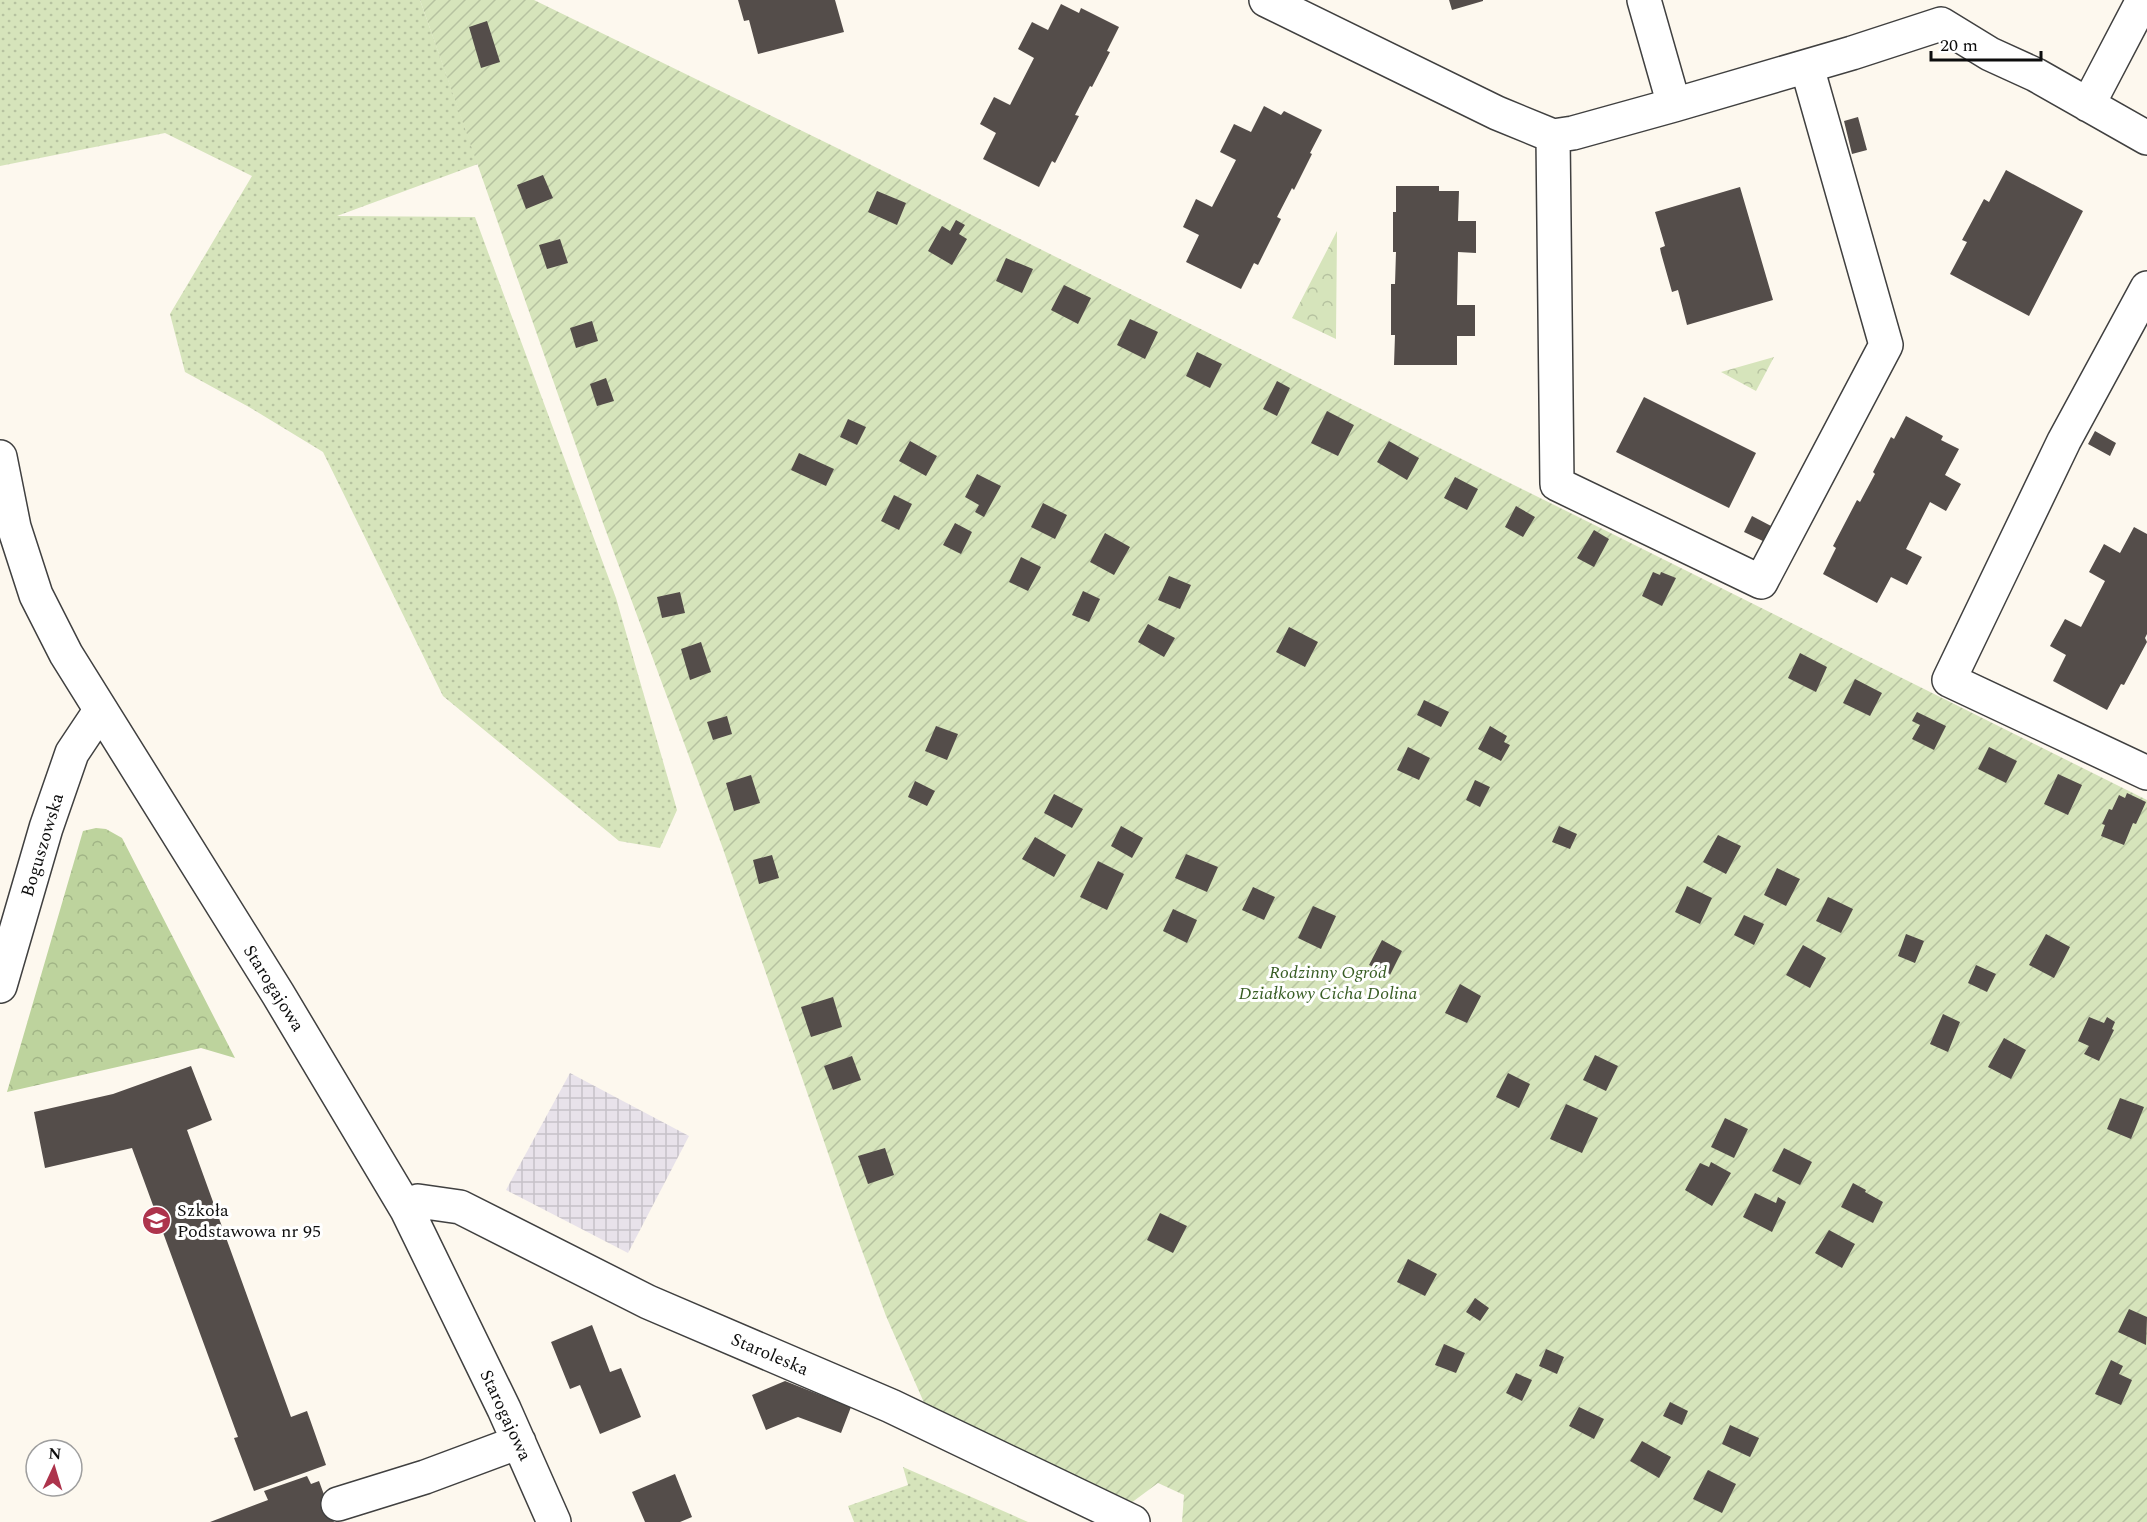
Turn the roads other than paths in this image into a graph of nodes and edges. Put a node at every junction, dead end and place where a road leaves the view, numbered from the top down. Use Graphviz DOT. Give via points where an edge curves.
graph roads {
  1 [pos="1266,0"];
  2 [pos="1644,0"];
  3 [pos="2143,0"];
  4 [pos="1937,12"];
  5 [pos="1807,67"];
  6 [pos="1674,105"];
  7 [pos="2088,105"];
  8 [pos="1553,136"];
  9 [pos="2147,138"];
  10 [pos="2147,288"];
  11 [pos="0,457"];
  12 [pos="100,711"];
  13 [pos="2147,773"];
  14 [pos="0,986"];
  15 [pos="407,1210"];
  16 [pos="519,1442"];
  17 [pos="338,1504"];
  18 [pos="554,1522"];
  19 [pos="1133,1522"];
  1 -- 8 [label="street" via="1497,113"];
  2 -- 6 [label="street"];
  3 -- 7 [label="street"];
  4 -- 5 [label="street"];
  4 -- 7 [label="street" via="1990,54"];
  5 -- 6 [label="street"];
  5 -- 8 [label="street" via="1886,345 1761,582 1557,484"];
  6 -- 8 [label="street" via="1573,134"];
  7 -- 9 [label="street"];
  10 -- 13 [label="street" via="2064,441 1949,680"];
  11 -- 12 [label="street, Starogajowa" via="14,527 36,595"];
  12 -- 14 [label="street, Boguszowska" via="72,753"];
  12 -- 15 [label="street, Starogajowa" via="278,994"];
  15 -- 16 [label="street, Starogajowa"];
  15 -- 19 [label="street, Staroleska" via="418,1201 460,1207 648,1302 891,1406"];
  16 -- 17 [label="street"];
  16 -- 18 [label="street, Starogajowa"];
}
